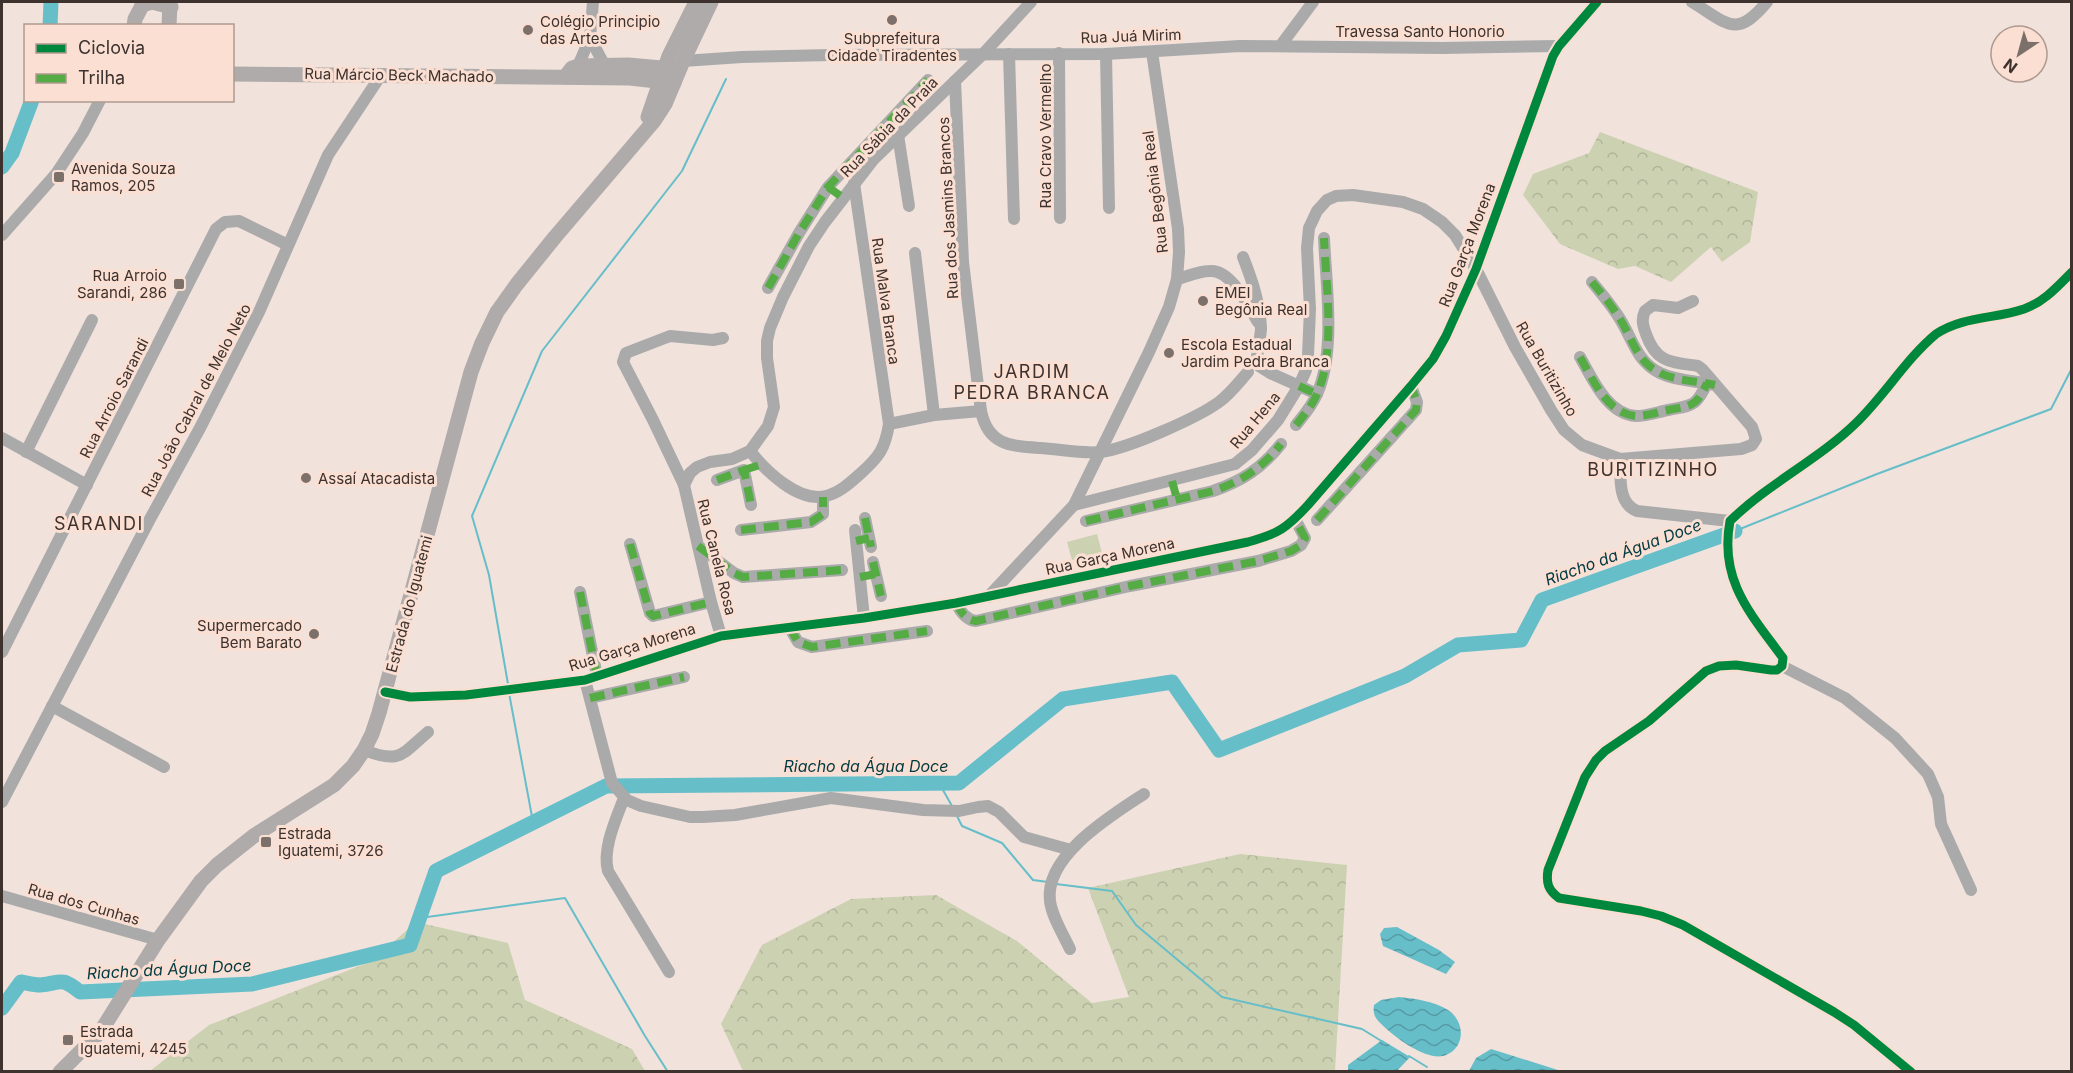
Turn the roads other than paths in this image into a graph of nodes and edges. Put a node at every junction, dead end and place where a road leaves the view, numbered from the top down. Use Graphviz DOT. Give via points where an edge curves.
graph roads {
  1 [pos="593,2"];
  2 [pos="696,2"];
  3 [pos="711,2"];
  4 [pos="719,2"];
  5 [pos="1030,2"];
  6 [pos="1313,2"];
  7 [pos="1597,2"];
  8 [pos="1692,2"];
  9 [pos="1767,2"];
  10 [pos="170,4"];
  11 [pos="137,15"];
  12 [pos="169,24"];
  13 [pos="698,27"];
  14 [pos="590,38"];
  15 [pos="1281,45"];
  16 [pos="1559,46"];
  17 [pos="1152,52"];
  18 [pos="1059,53"];
  19 [pos="983,54"];
  20 [pos="1010,54"];
  21 [pos="1106,54"];
  22 [pos="578,66"];
  23 [pos="605,66"];
  24 [pos="672,73"];
  25 [pos="234,74"];
  26 [pos="381,75"];
  27 [pos="565,77"];
  28 [pos="630,78"];
  29 [pos="928,80"];
  30 [pos="955,81"];
  31 [pos="99,102"];
  32 [pos="654,103"];
  33 [pos="898,135"];
  34 [pos="639,139"];
  35 [pos="854,183"];
  36 [pos="828,187"];
  37 [pos="842,198"];
  38 [pos="909,206"];
  39 [pos="1109,208"];
  40 [pos="1060,218"];
  41 [pos="1014,219"];
  42 [pos="2,235"];
  43 [pos="1324,238"];
  44 [pos="288,245"];
  45 [pos="915,253"];
  46 [pos="1243,257"];
  47 [pos="1476,269"];
  48 [pos="2072,272"];
  49 [pos="1177,279"];
  50 [pos="1592,282"];
  51 [pos="768,288"];
  52 [pos="1693,301"];
  53 [pos="92,320"];
  54 [pos="1261,327"];
  55 [pos="723,338"];
  56 [pos="1580,357"];
  57 [pos="1248,372"];
  58 [pos="1711,384"];
  59 [pos="1299,386"];
  60 [pos="1411,386"];
  61 [pos="1317,394"];
  62 [pos="981,411"];
  63 [pos="934,415"];
  64 [pos="889,424"];
  65 [pos="1296,425"];
  66 [pos="2,438"];
  67 [pos="1281,444"];
  68 [pos="750,451"];
  69 [pos="26,452"];
  70 [pos="1100,452"];
  71 [pos="1620,459"];
  72 [pos="760,465"];
  73 [pos="744,470"];
  74 [pos="717,480"];
  75 [pos="1172,481"];
  76 [pos="684,484"];
  77 [pos="87,485"];
  78 [pos="823,497"];
  79 [pos="1177,499"];
  80 [pos="751,505"];
  81 [pos="1074,505"];
  82 [pos="865,518"];
  83 [pos="1295,519"];
  84 [pos="1317,520"];
  85 [pos="1086,521"];
  86 [pos="1730,521"];
  87 [pos="741,530"];
  88 [pos="630,544"];
  89 [pos="698,546"];
  90 [pos="842,570"];
  91 [pos="860,577"];
  92 [pos="580,592"];
  93 [pos="881,596"];
  94 [pos="988,597"];
  95 [pos="711,602"];
  96 [pos="956,603"];
  97 [pos="864,618"];
  98 [pos="789,627"];
  99 [pos="927,631"];
  100 [pos="721,636"];
  101 [pos="2,652"];
  102 [pos="1782,666"];
  103 [pos="684,677"];
  104 [pos="591,678"];
  105 [pos="385,692"];
  106 [pos="590,698"];
  107 [pos="52,706"];
  108 [pos="428,732"];
  109 [pos="364,750"];
  110 [pos="164,767"];
  111 [pos="6,785"];
  112 [pos="1144,794"];
  113 [pos="624,798"];
  114 [pos="2,802"];
  115 [pos="1071,850"];
  116 [pos="1971,890"];
  117 [pos="2,896"];
  118 [pos="158,940"];
  119 [pos="1070,949"];
  120 [pos="669,972"];
  121 [pos="60,1071"];
  122 [pos="1911,1071"];
  1 -- 14 [label="street"];
  2 -- 24 [label="main road, Estrada do Iguatemi" via="679,35"];
  3 -- 13 [label="main road, Estrada do Iguatemi"];
  4 -- 13 [label="main road" via="709,19"];
  5 -- 19 [label="street, Rua Sábia da Praia"];
  6 -- 15 [label="street"];
  7 -- 16 [label="street, Rua Garça Morena"];
  8 -- 9 [label="street" via="1740,25"];
  10 -- 11 [label="main road" via="152,2"];
  10 -- 12 [label="main road"];
  13 -- 24 [label="main road, Estrada do Iguatemi"];
  14 -- 22 [label="street"];
  14 -- 23 [label="street"];
  15 -- 16 [label="street, Travessa Santo Honorio"];
  15 -- 17 [label="street, Rua Juá Mirim"];
  16 -- 47 [label="street, Rua Garça Morena"];
  17 -- 21 [label="street, Rua Juá Mirim"];
  17 -- 49 [label="street, Rua Begônia Real" via="1178,230"];
  18 -- 20 [label="street, Rua Juá Mirim"];
  18 -- 21 [label="street, Rua Juá Mirim"];
  18 -- 40 [label="street, Rua Cravo Vermelho"];
  19 -- 20 [label="street, Rua Juá Mirim"];
  19 -- 24 [label="street, Rua Márcio Beck Machado" via="776,56"];
  19 -- 30 [label="street, Rua Sábia da Praia"];
  20 -- 41 [label="street"];
  21 -- 39 [label="street"];
  22 -- 23 [label="main road, Rua Márcio Beck Machado"];
  22 -- 27 [label="main road"];
  23 -- 24 [label="main road, Rua Márcio Beck Machado" via="628,65"];
  24 -- 28 [label="main road, Rua Márcio Beck Machado"];
  24 -- 32 [label="main road, Estrada do Iguatemi"];
  24 -- 34 [label="main road, Estrada do Iguatemi" via="661,110"];
  25 -- 26 [label="main road, Rua Márcio Beck Machado"];
  26 -- 27 [label="main road, Rua Márcio Beck Machado"];
  26 -- 44 [label="street, Rua João Cabral de Melo Neto" via="328,155"];
  27 -- 28 [label="main road, Rua Márcio Beck Machado"];
  28 -- 32 [label="main road" via="643,87"];
  29 -- 36 [label="street"];
  30 -- 33 [label="street, Rua Sábia da Praia"];
  30 -- 62 [label="street, Rua dos Jasmins Brancos" via="963,262"];
  31 -- 42 [label="street" via="57,174"];
  32 -- 34 [label="main road, Estrada do Iguatemi"];
  33 -- 35 [label="street, Rua Sábia da Praia"];
  33 -- 38 [label="street"];
  34 -- 105 [label="main road, Estrada do Iguatemi" via="517,285 497,312 482,343"];
  35 -- 37 [label="street, Rua Sábia da Praia"];
  35 -- 64 [label="street, Rua Malva Branca"];
  36 -- 37 [label="street"];
  36 -- 51 [label="street"];
  37 -- 68 [label="street, Rua Sábia da Praia" via="809,246 776,313 767,341 773,413"];
  43 -- 61 [label="street" via="1328,351"];
  44 -- 77 [label="street, Rua Arroio Sarandi" via="239,221 225,222 216,229"];
  44 -- 107 [label="street, Rua João Cabral de Melo Neto" via="200,428"];
  45 -- 63 [label="street"];
  46 -- 54 [label="street" via="1254,285"];
  47 -- 59 [label="street, Rua Hena" via="1455,236 1424,209 1353,195 1327,200 1310,228 1308,357"];
  47 -- 60 [label="street, Rua Garça Morena" via="1446,336"];
  47 -- 71 [label="street, Rua Buritizinho" via="1520,356 1564,429 1582,445"];
  48 -- 86 [label="street" via="2033,305 1953,324 1936,334 1856,423 1767,488"];
  49 -- 54 [label="street" via="1209,270 1224,274"];
  49 -- 70 [label="street, Rua Begônia Real" via="1149,352"];
  50 -- 58 [label="street" via="1649,367 1663,375"];
  52 -- 58 [label="street" via="1678,308 1653,305 1643,315 1644,330 1658,356 1698,366"];
  53 -- 69 [label="street"];
  54 -- 59 [label="street" via="1256,358 1262,368"];
  55 -- 76 [label="street, Rua Canela Rosa" via="670,336 626,353 622,363"];
  56 -- 58 [label="street" via="1602,396 1632,416 1693,405"];
  57 -- 70 [label="street" via="1229,394 1205,410 1155,434"];
  58 -- 71 [label="street, Rua Buritizinho" via="1752,427 1756,439 1752,445"];
  59 -- 61 [label="street"];
  59 -- 75 [label="street, Rua Hena" via="1278,420 1245,458"];
  60 -- 83 [label="street, Rua Garça Morena"];
  60 -- 84 [label="street" via="1416,410"];
  61 -- 65 [label="street"];
  62 -- 63 [label="street"];
  62 -- 70 [label="street, Rua dos Jasmins Brancos" via="990,435 1010,445"];
  63 -- 64 [label="street"];
  64 -- 78 [label="street" via="887,440 877,459 847,485"];
  66 -- 69 [label="street"];
  67 -- 79 [label="street" via="1244,479"];
  68 -- 72 [label="street"];
  68 -- 76 [label="street" via="696,467"];
  69 -- 77 [label="street"];
  70 -- 81 [label="street, Rua Begônia Real"];
  71 -- 86 [label="street" via="1624,502 1631,509"];
  72 -- 73 [label="street"];
  72 -- 78 [label="street" via="783,484"];
  73 -- 74 [label="street"];
  73 -- 80 [label="street"];
  75 -- 79 [label="street"];
  75 -- 81 [label="street, Rua Hena"];
  76 -- 89 [label="street, Rua Canela Rosa"];
  77 -- 101 [label="street, Rua Arroio Sarandi"];
  78 -- 87 [label="street" via="823,514 811,522"];
  79 -- 85 [label="street"];
  81 -- 94 [label="street, Rua Begônia Real"];
  82 -- 91 [label="street"];
  83 -- 94 [label="street, Rua Garça Morena" via="1276,534 1248,542"];
  83 -- 96 [label="street" via="1305,538 1301,545 1258,561 976,621 960,611"];
  86 -- 102 [label="street" via="1726,550 1735,586 1783,658"];
  88 -- 95 [label="street" via="653,616"];
  89 -- 90 [label="street" via="743,577"];
  89 -- 95 [label="street, Rua Canela Rosa"];
  91 -- 93 [label="street" via="875,568"];
  91 -- 97 [label="street"];
  92 -- 104 [label="street"];
  94 -- 96 [label="street, Rua Garça Morena"];
  95 -- 100 [label="street, Rua Canela Rosa"];
  96 -- 97 [label="street, Rua Garça Morena"];
  97 -- 98 [label="street, Rua Garça Morena"];
  98 -- 99 [label="street" via="798,642 812,647"];
  98 -- 100 [label="street, Rua Garça Morena"];
  100 -- 104 [label="street, Rua Garça Morena"];
  102 -- 116 [label="street" via="1845,698 1895,738 1928,774 1938,797 1941,824"];
  102 -- 122 [label="street" via="1772,670 1728,665 1706,671 1649,721 1605,751 1585,777 1551,860 1547,885 1565,900 1641,911 1683,926 1834,1012"];
  103 -- 106 [label="street"];
  104 -- 105 [label="street, Rua Garça Morena" via="466,694 410,697"];
  104 -- 106 [label="street"];
  105 -- 109 [label="main road, Estrada do Iguatemi"];
  106 -- 113 [label="street" via="612,783"];
  107 -- 110 [label="street"];
  107 -- 111 [label="street, Rua João Cabral de Melo Neto"];
  108 -- 109 [label="street" via="399,755 384,758"];
  109 -- 118 [label="main road, Estrada do Iguatemi" via="334,785 255,835 217,865"];
  111 -- 114 [label="street, Rua João Cabral de Melo Neto"];
  112 -- 115 [label="street" via="1109,817"];
  113 -- 115 [label="street" via="641,806 703,818 831,798 923,810 988,807 999,812 1024,837"];
  113 -- 120 [label="street" via="608,852 608,871"];
  115 -- 119 [label="street" via="1053,881 1050,901"];
  117 -- 118 [label="street, Rua dos Cunhas"];
  118 -- 121 [label="main road, Estrada do Iguatemi" via="101,1031"];
}
